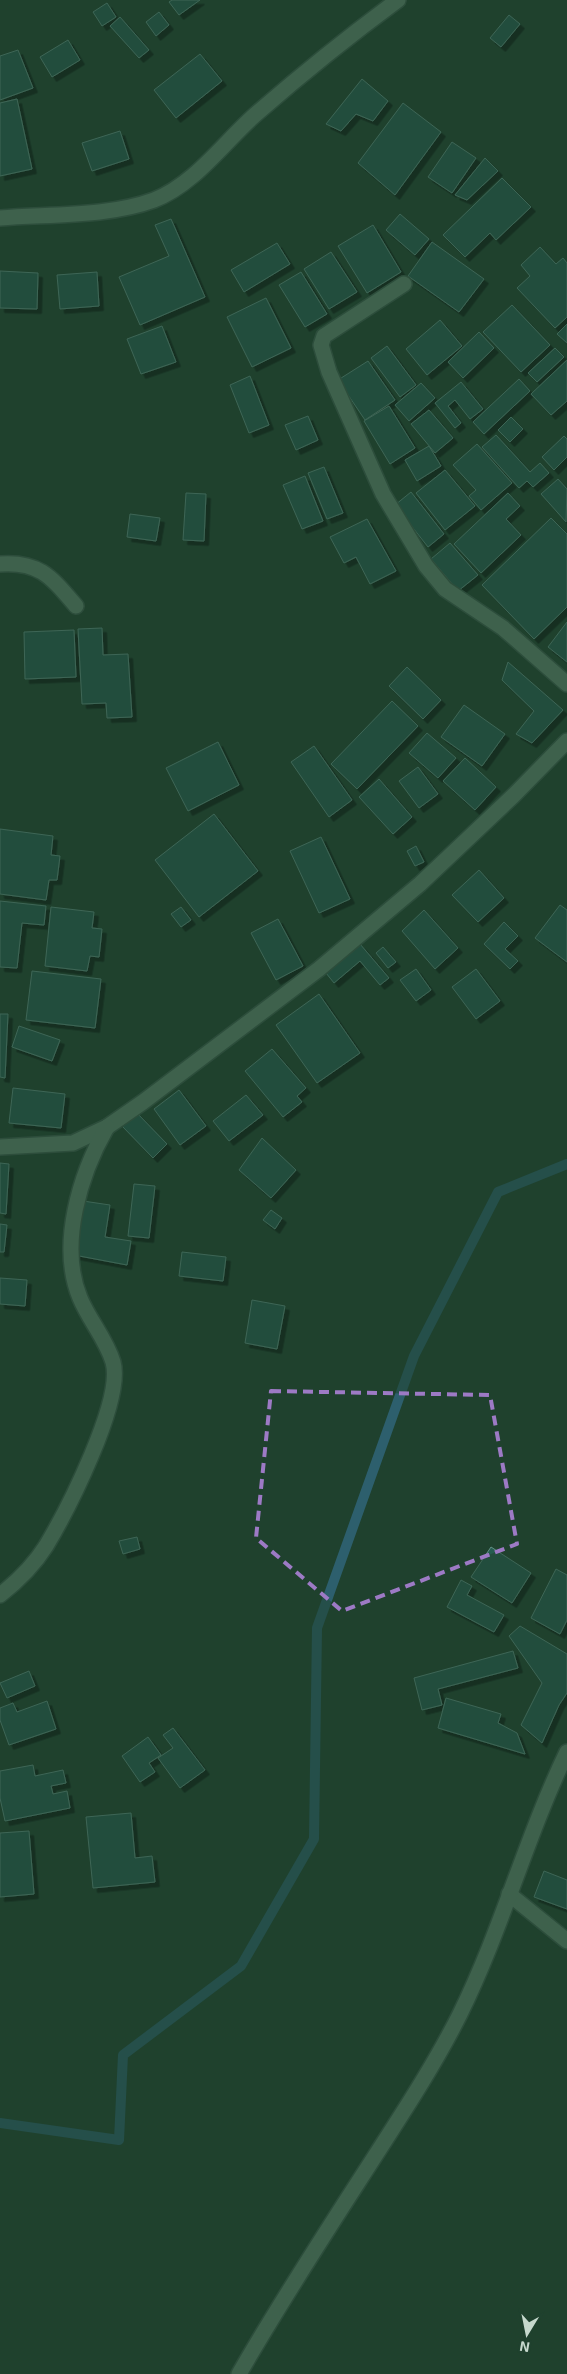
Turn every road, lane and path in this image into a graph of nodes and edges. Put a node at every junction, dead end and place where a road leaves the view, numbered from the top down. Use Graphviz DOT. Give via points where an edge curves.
graph roads {
  1 [pos="398,0"];
  2 [pos="0,218"];
  3 [pos="404,284"];
  4 [pos="0,564"];
  5 [pos="76,606"];
  6 [pos="567,684"];
  7 [pos="567,740"];
  8 [pos="107,1127"];
  9 [pos="0,1147"];
  10 [pos="0,1595"];
  11 [pos="567,1752"];
  12 [pos="509,1894"];
  13 [pos="567,1941"];
  14 [pos="239,2374"];
  1 -- 2 [label="street" via="338,44 277,96 185,182 156,199 123,210"];
  3 -- 6 [label="street" via="324,336 321,345 329,372 383,494 426,566 446,589 503,628"];
  4 -- 5 [label="street" via="16,563 49,575"];
  7 -- 8 [label="street" via="420,884 338,954"];
  8 -- 9 [label="street" via="73,1143"];
  8 -- 10 [label="street" via="82,1182 70,1265 79,1297 113,1362 111,1400 74,1493 46,1547 22,1577"];
  11 -- 12 [label="street" via="544,1799"];
  12 -- 13 [label="street"];
  12 -- 14 [label="street" via="460,2015 419,2087 271,2318"];
}
